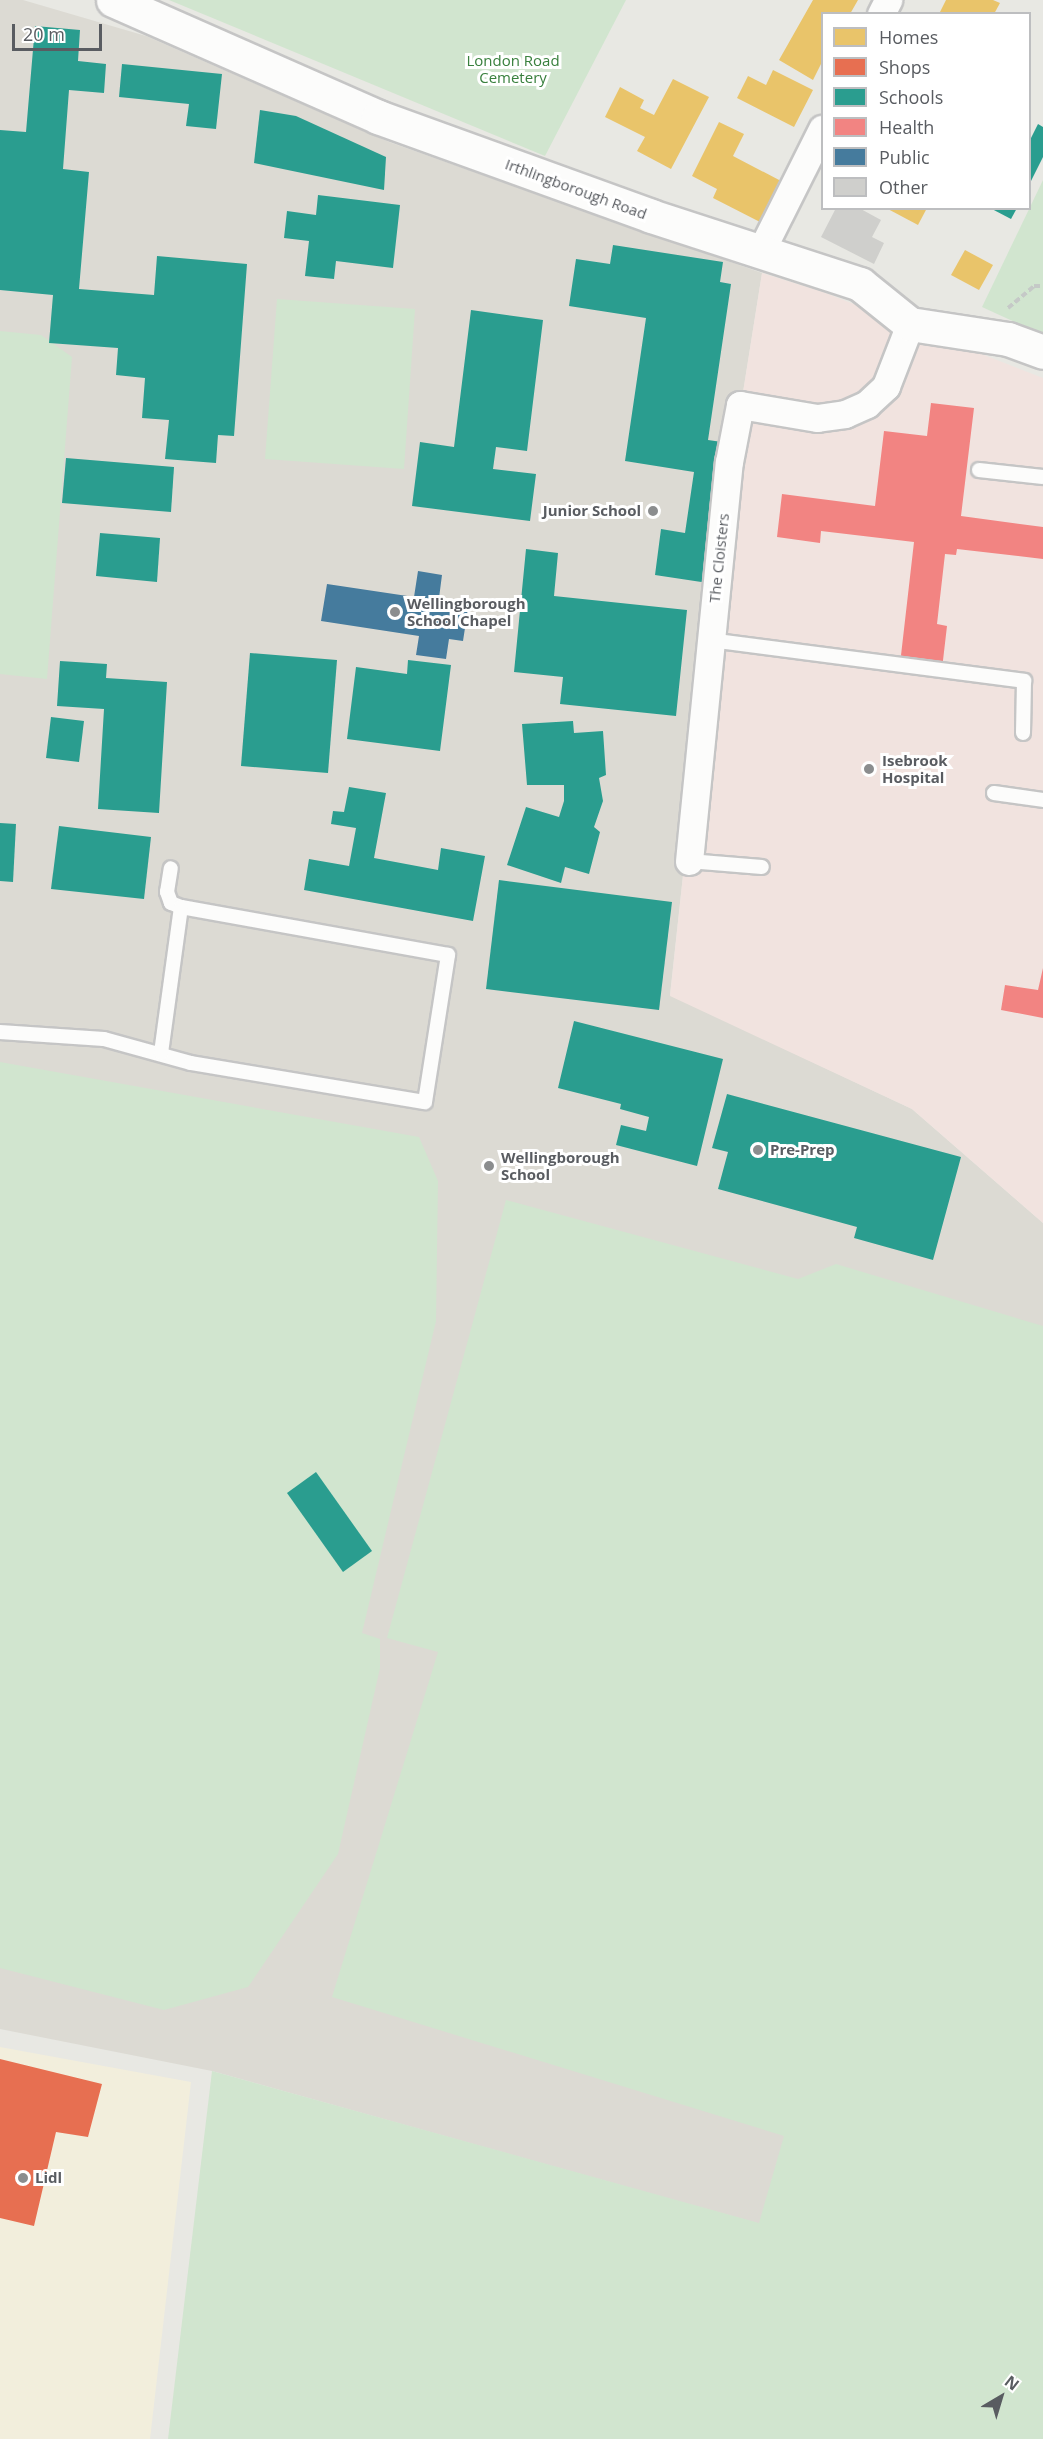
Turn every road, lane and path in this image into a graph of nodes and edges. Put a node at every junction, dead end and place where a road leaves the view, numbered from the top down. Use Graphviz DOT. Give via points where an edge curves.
graph roads {
  1 [pos="113,0"];
  2 [pos="821,131"];
  3 [pos="760,253"];
  4 [pos="910,324"];
  5 [pos="1043,352"];
  6 [pos="979,470"];
  7 [pos="1043,477"];
  8 [pos="710,640"];
  9 [pos="1023,733"];
  10 [pos="994,793"];
  11 [pos="1043,800"];
  12 [pos="688,861"];
  13 [pos="762,867"];
  14 [pos="171,868"];
  15 [pos="180,907"];
  16 [pos="0,1032"];
  17 [pos="161,1053"];
  1 -- 3 [label="main road, Irthlingborough Road" via="378,117"];
  2 -- 3 [label="street"];
  3 -- 4 [label="main road, Irthlingborough Road" via="860,284"];
  4 -- 5 [label="main road, Irthlingborough Road" via="1008,339"];
  4 -- 8 [label="street, The Cloisters" via="886,386 867,404 845,414 817,418 740,405 729,462"];
  6 -- 7 [label="lane"];
  8 -- 9 [label="lane" via="1024,681"];
  8 -- 12 [label="street, The Cloisters"];
  10 -- 11 [label="lane"];
  12 -- 13 [label="lane, The Cloisters"];
  14 -- 15 [label="lane" via="167,892 171,903"];
  15 -- 17 [label="lane"];
  15 -- 17 [label="lane" via="448,955 425,1102 191,1063"];
  16 -- 17 [label="lane" via="104,1039"];
}
